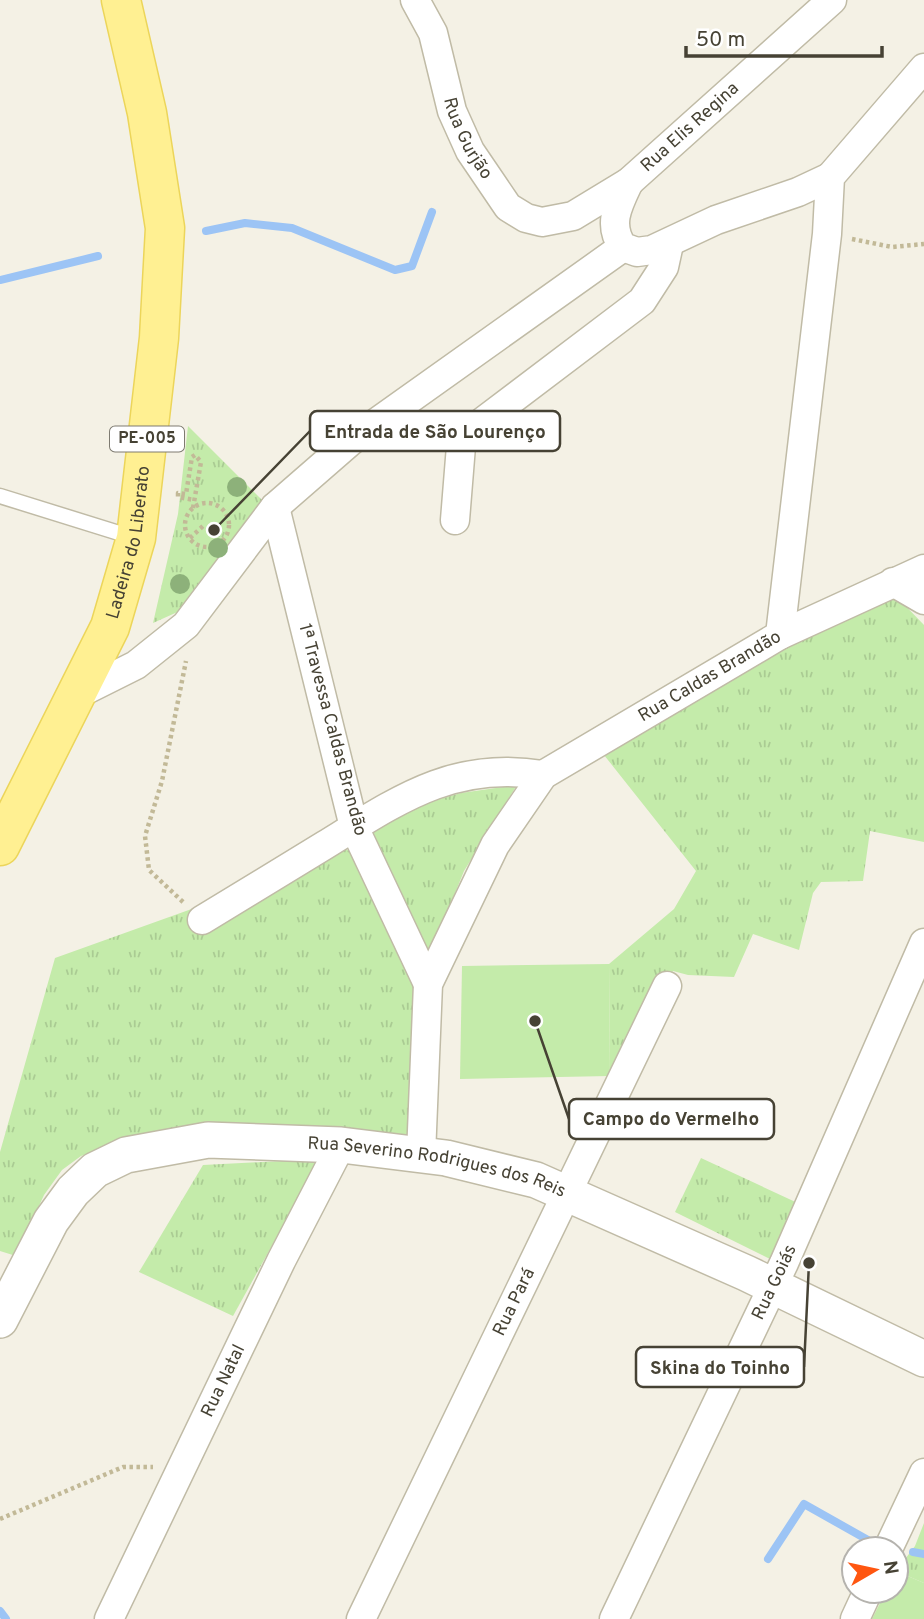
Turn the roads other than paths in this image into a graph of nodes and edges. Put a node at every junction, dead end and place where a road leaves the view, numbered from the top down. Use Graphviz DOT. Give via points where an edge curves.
graph roads {
  1 [pos="121,0"];
  2 [pos="415,0"];
  3 [pos="832,0"];
  4 [pos="924,68"];
  5 [pos="830,177"];
  6 [pos="629,183"];
  7 [pos="573,216"];
  8 [pos="669,244"];
  9 [pos="623,247"];
  10 [pos="0,496"];
  11 [pos="275,507"];
  12 [pos="455,520"];
  13 [pos="136,538"];
  14 [pos="924,569"];
  15 [pos="893,582"];
  16 [pos="924,600"];
  17 [pos="780,635"];
  18 [pos="78,694"];
  19 [pos="543,775"];
  20 [pos="354,827"];
  21 [pos="0,846"];
  22 [pos="202,920"];
  23 [pos="922,954"];
  24 [pos="428,984"];
  25 [pos="667,986"];
  26 [pos="341,1145"];
  27 [pos="421,1156"];
  28 [pos="564,1193"];
  29 [pos="771,1285"];
  30 [pos="0,1320"];
  31 [pos="924,1359"];
  32 [pos="924,1473"];
  33 [pos="895,1535"];
  34 [pos="109,1619"];
  35 [pos="361,1619"];
  36 [pos="614,1619"];
  1 -- 13 [label="main road, Ladeira do Liberato / PE-005" via="159,174 165,228 163,288"];
  2 -- 7 [label="street, Rua Gurjão" via="433,33 452,111 488,181 508,207 526,218 542,222"];
  3 -- 6 [label="street, Rua Elis Regina"];
  4 -- 5 [label="street"];
  5 -- 8 [label="street" via="716,220"];
  5 -- 17 [label="street, Rua Caldas Brandão"];
  6 -- 7 [label="street, Rua Elis Regina"];
  6 -- 9 [label="street" via="615,212 614,227"];
  8 -- 9 [label="street" via="644,252"];
  8 -- 12 [label="street" via="664,267 642,301 469,432 461,446"];
  9 -- 11 [label="street" via="352,440"];
  10 -- 13 [label="lane"];
  11 -- 18 [label="street" via="186,625 136,665"];
  11 -- 20 [label="street, 1ª Travessa Caldas Brandão"];
  13 -- 18 [label="main road, Ladeira do Liberato / PE-005" via="110,627"];
  14 -- 15 [label="street"];
  15 -- 16 [label="street"];
  15 -- 17 [label="street"];
  17 -- 19 [label="street, Rua Caldas Brandão"];
  18 -- 21 [label="main road, PE-005"];
  19 -- 20 [label="street" via="511,770 453,777 422,788"];
  19 -- 24 [label="street, Rua Caldas Brandão" via="495,845"];
  20 -- 22 [label="street"];
  20 -- 24 [label="street, 1ª Travessa Caldas Brandão"];
  23 -- 29 [label="street, Rua Goiás"];
  24 -- 27 [label="street, Rua Caldas Brandão"];
  25 -- 28 [label="street, Rua Pará"];
  26 -- 27 [label="street, Rua Severino Rodrigues dos Reis"];
  26 -- 30 [label="street, Rua Severino Rodrigues dos Reis" via="208,1140 126,1155 95,1170 51,1221"];
  26 -- 34 [label="street, Rua Natal"];
  27 -- 28 [label="street, Rua Severino Rodrigues dos Reis" via="492,1168"];
  28 -- 29 [label="street, Rua Severino Rodrigues dos Reis"];
  28 -- 35 [label="street, Rua Pará"];
  29 -- 31 [label="street, Rua Severino Rodrigues dos Reis"];
  29 -- 36 [label="street, Rua Goiás"];
  32 -- 33 [label="street"];
}
